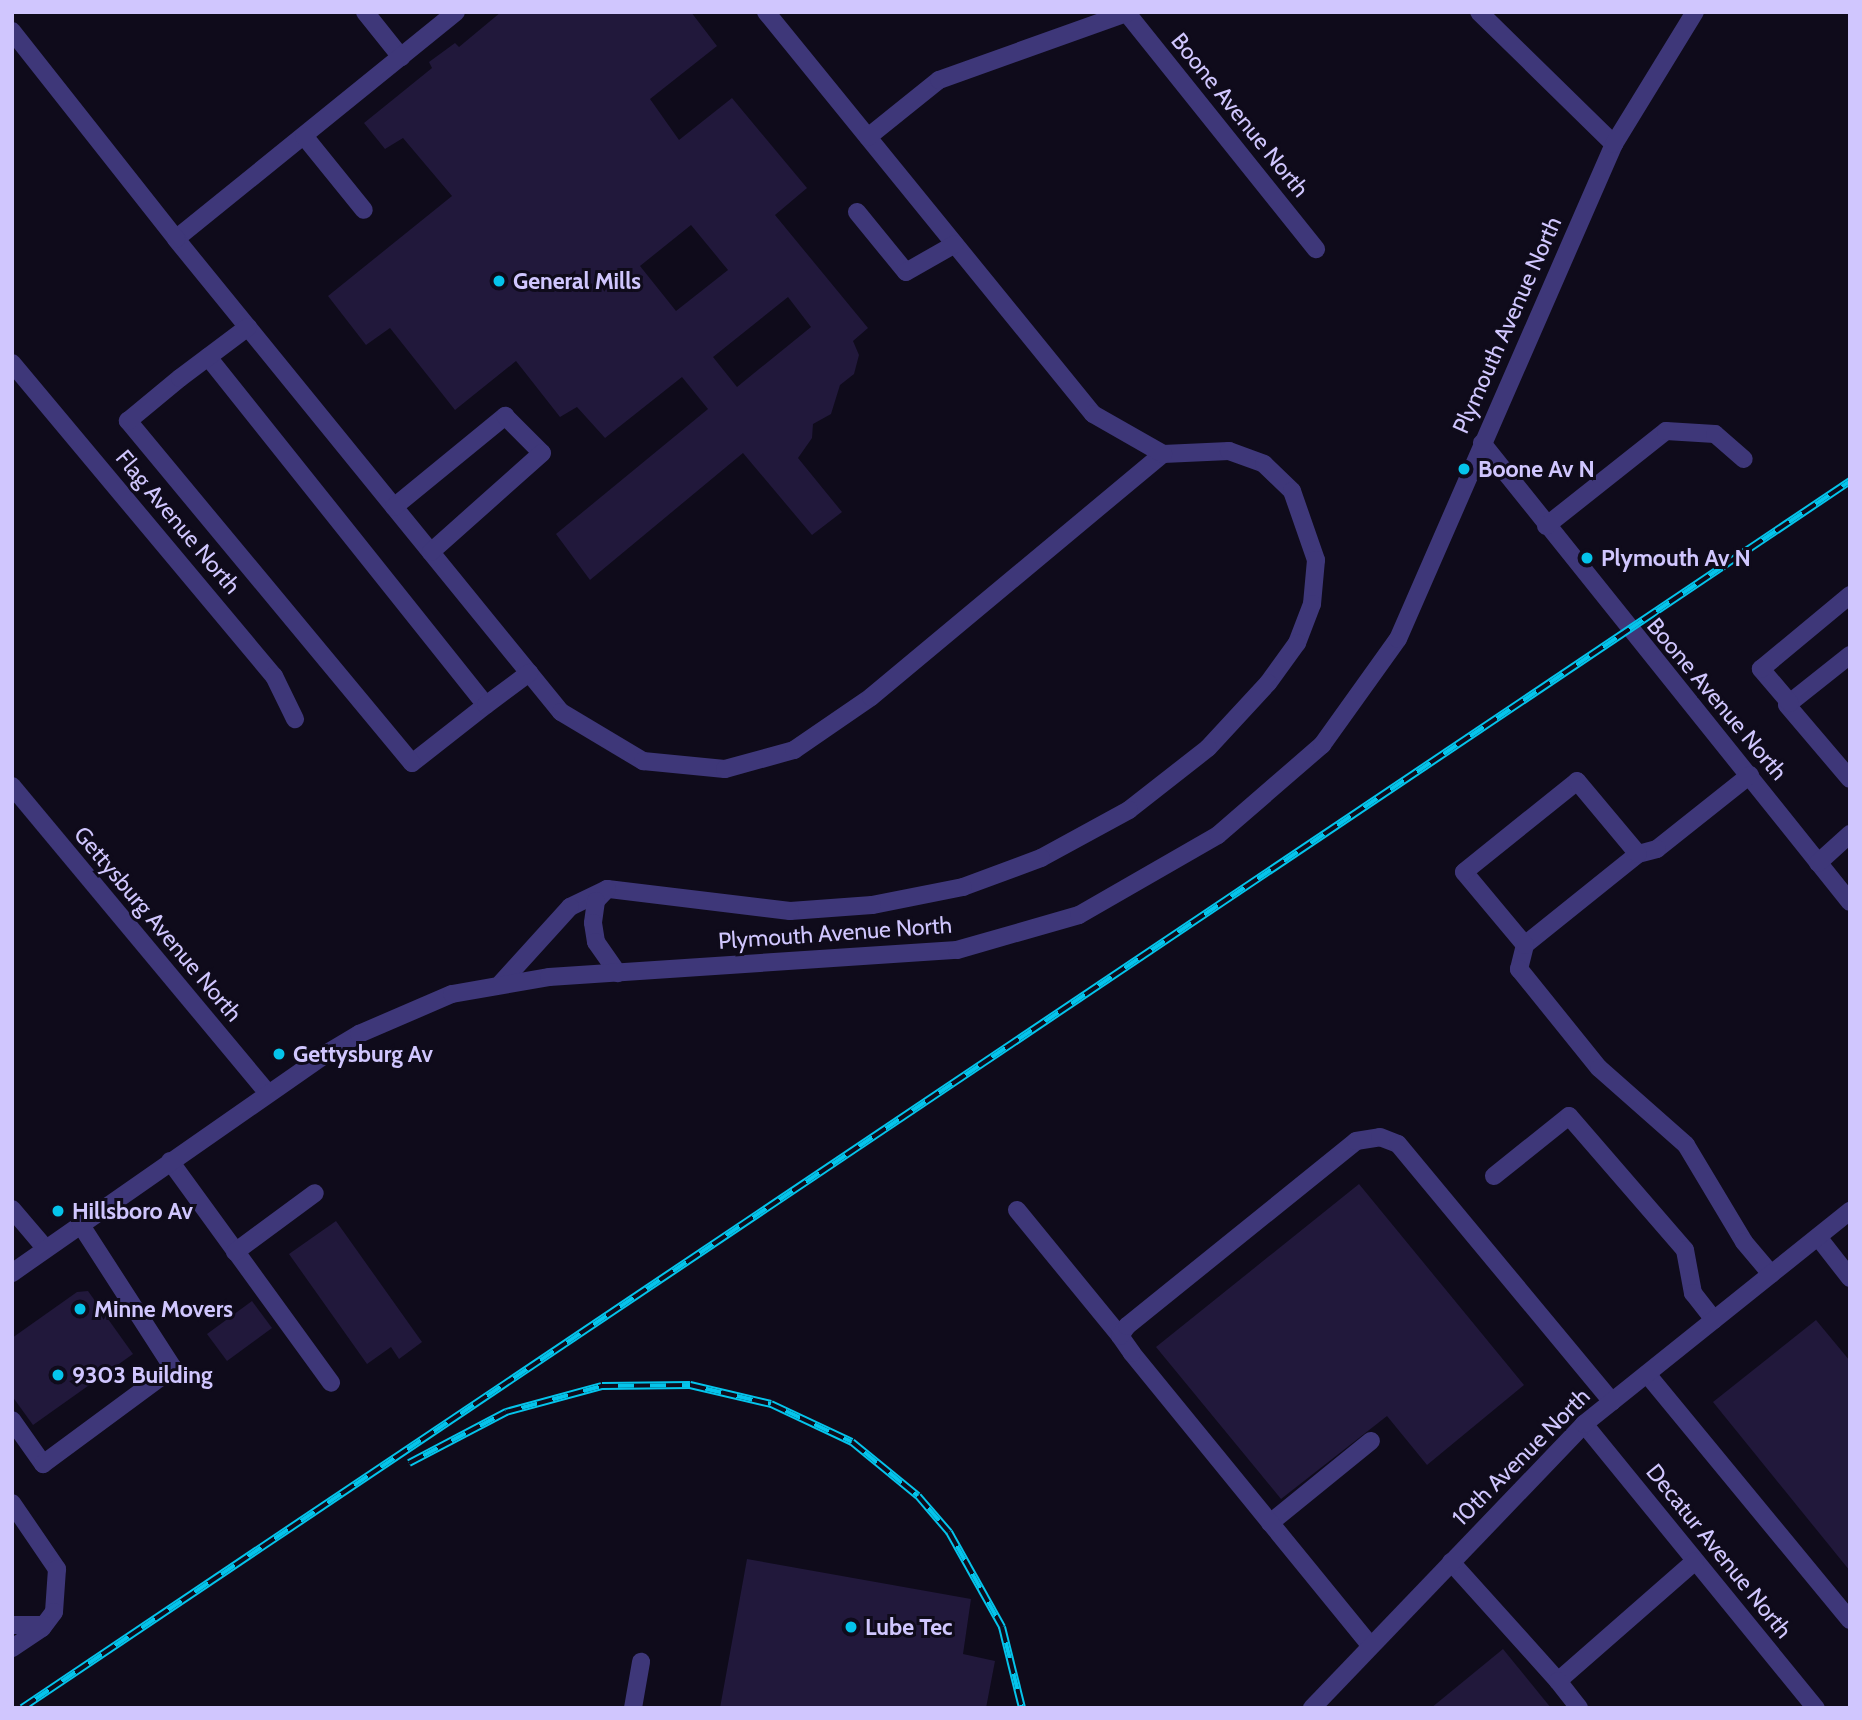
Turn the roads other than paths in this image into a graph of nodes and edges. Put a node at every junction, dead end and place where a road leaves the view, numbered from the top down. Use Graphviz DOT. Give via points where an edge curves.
graph roads {
  1 [pos="366,12"];
  2 [pos="456,12"];
  3 [pos="766,12"];
  4 [pos="1127,12"];
  5 [pos="1479,12"];
  6 [pos="1695,12"];
  7 [pos="12,32"];
  8 [pos="401,57"];
  9 [pos="304,136"];
  10 [pos="868,137"];
  11 [pos="1614,144"];
  12 [pos="364,210"];
  13 [pos="857,212"];
  14 [pos="176,239"];
  15 [pos="955,244"];
  16 [pos="1316,249"];
  17 [pos="248,327"];
  18 [pos="208,357"];
  19 [pos="12,363"];
  20 [pos="1482,443"];
  21 [pos="1163,454"];
  22 [pos="1744,459"];
  23 [pos="394,507"];
  24 [pos="1546,526"];
  25 [pos="431,552"];
  26 [pos="1850,595"];
  27 [pos="1850,654"];
  28 [pos="529,673"];
  29 [pos="1790,703"];
  30 [pos="486,705"];
  31 [pos="295,719"];
  32 [pos="1750,775"];
  33 [pos="1850,779"];
  34 [pos="12,786"];
  35 [pos="1850,834"];
  36 [pos="1638,854"];
  37 [pos="1818,863"];
  38 [pos="607,889"];
  39 [pos="1850,902"];
  40 [pos="1525,945"];
  41 [pos="618,973"];
  42 [pos="501,983"];
  43 [pos="267,1093"];
  44 [pos="170,1161"];
  45 [pos="1494,1176"];
  46 [pos="315,1193"];
  47 [pos="12,1209"];
  48 [pos="1017,1210"];
  49 [pos="1850,1211"];
  50 [pos="81,1225"];
  51 [pos="1818,1237"];
  52 [pos="46,1249"];
  53 [pos="235,1252"];
  54 [pos="12,1273"];
  55 [pos="1771,1274"];
  56 [pos="1850,1278"];
  57 [pos="1714,1320"];
  58 [pos="1120,1336"];
  59 [pos="1647,1374"];
  60 [pos="331,1383"];
  61 [pos="1612,1402"];
  62 [pos="12,1420"];
  63 [pos="1584,1424"];
  64 [pos="1371,1441"];
  65 [pos="12,1503"];
  66 [pos="1270,1522"];
  67 [pos="1695,1561"];
  68 [pos="1451,1562"];
  69 [pos="1850,1620"];
  70 [pos="12,1625"];
  71 [pos="44,1625"];
  72 [pos="1370,1645"];
  73 [pos="12,1648"];
  74 [pos="641,1662"];
  75 [pos="1558,1681"];
  76 [pos="633,1708"];
  77 [pos="1312,1708"];
  78 [pos="1579,1708"];
  79 [pos="1816,1708"];
  1 -- 8 [label="street"];
  2 -- 8 [label="street"];
  3 -- 10 [label="street"];
  4 -- 10 [label="street" via="939,80"];
  4 -- 16 [label="street, Boone Avenue North"];
  5 -- 11 [label="street"];
  6 -- 11 [label="street, Plymouth Avenue North"];
  7 -- 14 [label="street"];
  8 -- 9 [label="street"];
  9 -- 12 [label="street"];
  9 -- 14 [label="street"];
  10 -- 15 [label="street"];
  11 -- 20 [label="street, Plymouth Avenue North"];
  13 -- 15 [label="street" via="906,272"];
  14 -- 17 [label="street"];
  15 -- 21 [label="street" via="1093,414"];
  17 -- 18 [label="street"];
  17 -- 23 [label="street"];
  18 -- 30 [label="street"];
  18 -- 30 [label="street" via="128,421 412,763"];
  19 -- 31 [label="street, Flag Avenue North" via="274,676"];
  20 -- 24 [label="street, Boone Avenue North"];
  20 -- 41 [label="street, Plymouth Avenue North" via="1398,639 1361,695 1322,745 1272,794 1189,856 1079,915 957,950"];
  21 -- 28 [label="street" via="871,697 794,750 725,769 643,761 561,712"];
  21 -- 38 [label="street" via="1229,451 1264,464 1292,491 1316,560 1312,604 1297,643 1268,683 1208,748 1129,810 1041,858 963,887 872,905 790,911"];
  22 -- 24 [label="street" via="1715,434 1666,431"];
  23 -- 25 [label="street"];
  23 -- 25 [label="street" via="505,416 542,453"];
  24 -- 32 [label="street, Boone Avenue North"];
  25 -- 28 [label="street"];
  26 -- 29 [label="street" via="1761,668"];
  27 -- 29 [label="street"];
  28 -- 30 [label="street"];
  29 -- 33 [label="street"];
  32 -- 36 [label="street" via="1657,849"];
  32 -- 37 [label="street, Boone Avenue North"];
  34 -- 43 [label="street, Gettysburg Avenue North"];
  35 -- 37 [label="street"];
  36 -- 40 [label="street"];
  36 -- 40 [label="street" via="1577,781 1474,863 1464,872"];
  37 -- 39 [label="street, Boone Avenue North"];
  38 -- 41 [label="street" via="596,901 593,923 596,942"];
  38 -- 42 [label="street" via="570,907"];
  40 -- 55 [label="street" via="1519,969 1599,1068 1686,1145 1744,1242"];
  41 -- 42 [label="street, Plymouth Avenue North"];
  42 -- 43 [label="street, Plymouth Avenue North" via="452,994 359,1034"];
  43 -- 44 [label="street, Plymouth Avenue North"];
  44 -- 50 [label="street, Plymouth Avenue North"];
  44 -- 53 [label="street"];
  45 -- 57 [label="street" via="1569,1116 1685,1250 1693,1293"];
  46 -- 53 [label="street"];
  47 -- 52 [label="street"];
  48 -- 58 [label="street"];
  49 -- 51 [label="street, 10th Avenue North"];
  50 -- 52 [label="street, Plymouth Avenue North"];
  50 -- 62 [label="street" via="173,1368 43,1464"];
  51 -- 55 [label="street, 10th Avenue North"];
  51 -- 56 [label="street"];
  52 -- 54 [label="street, Plymouth Avenue North"];
  53 -- 60 [label="street"];
  55 -- 57 [label="street, 10th Avenue North"];
  57 -- 59 [label="street, 10th Avenue North"];
  58 -- 61 [label="street" via="1356,1141 1380,1137 1398,1144"];
  58 -- 66 [label="street"];
  59 -- 61 [label="street, 10th Avenue North"];
  59 -- 69 [label="street"];
  61 -- 63 [label="street, 10th Avenue North"];
  63 -- 67 [label="street, Decatur Avenue North"];
  63 -- 68 [label="street, 10th Avenue North"];
  64 -- 66 [label="street"];
  65 -- 71 [label="street" via="57,1569 54,1612"];
  66 -- 72 [label="street"];
  67 -- 75 [label="street"];
  67 -- 79 [label="street, Decatur Avenue North"];
  68 -- 72 [label="street, 10th Avenue North"];
  68 -- 75 [label="street"];
  70 -- 71 [label="street"];
  71 -- 73 [label="street"];
  72 -- 77 [label="street, 10th Avenue North"];
  74 -- 76 [label="street"];
  75 -- 78 [label="street"];
}
